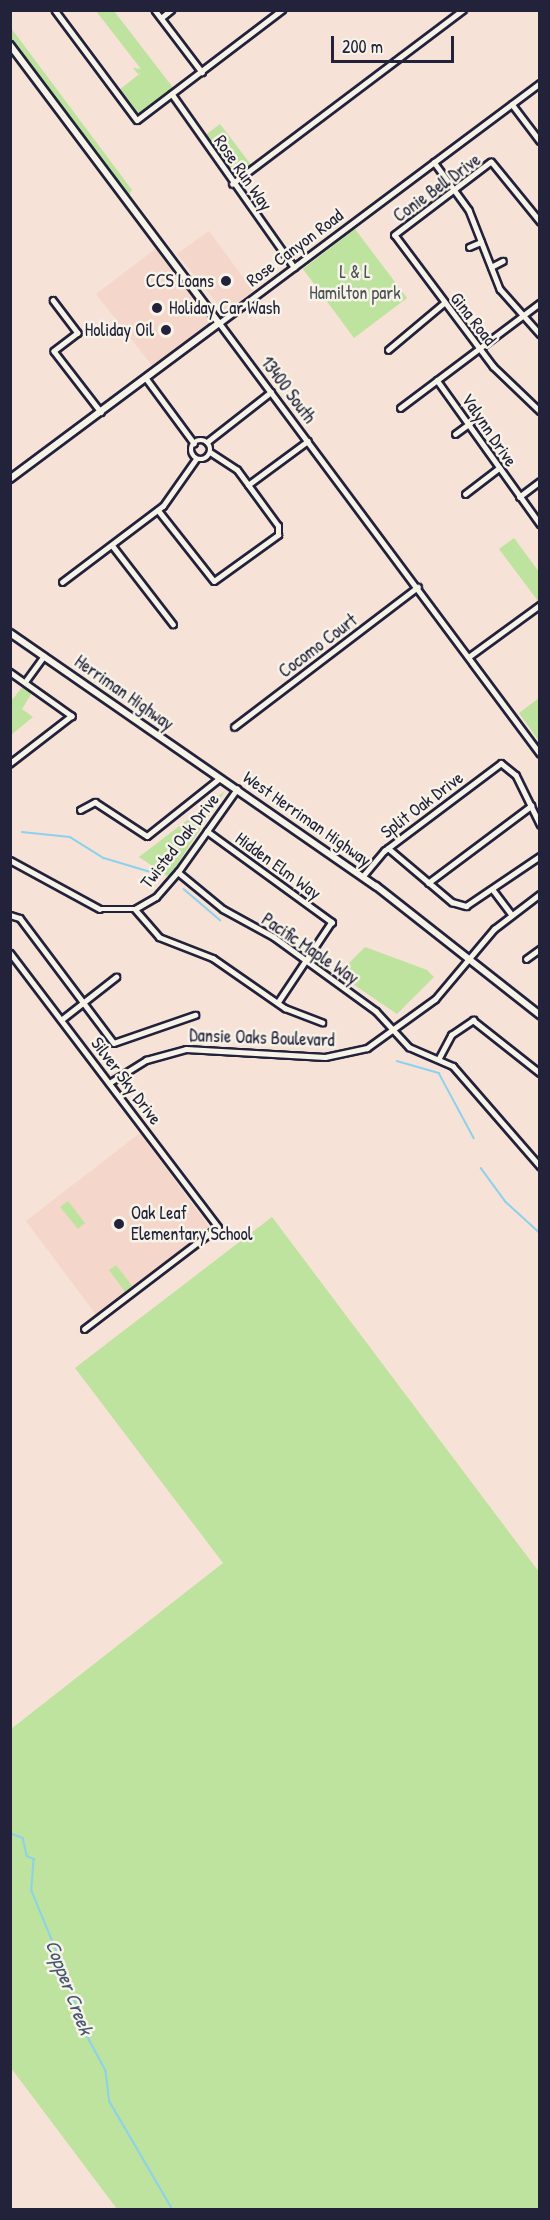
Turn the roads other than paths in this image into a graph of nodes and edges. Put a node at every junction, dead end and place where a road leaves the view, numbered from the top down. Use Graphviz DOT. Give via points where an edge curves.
graph roads {
  1 [pos="55,10"];
  2 [pos="155,10"];
  3 [pos="171,10"];
  4 [pos="282,10"];
  5 [pos="462,10"];
  6 [pos="161,18"];
  7 [pos="10,45"];
  8 [pos="202,72"];
  9 [pos="540,83"];
  10 [pos="172,94"];
  11 [pos="512,104"];
  12 [pos="540,141"];
  13 [pos="434,162"];
  14 [pos="232,184"];
  15 [pos="455,191"];
  16 [pos="540,222"];
  17 [pos="395,235"];
  18 [pos="482,242"];
  19 [pos="469,247"];
  20 [pos="503,261"];
  21 [pos="294,267"];
  22 [pos="491,267"];
  23 [pos="53,300"];
  24 [pos="444,303"];
  25 [pos="540,303"];
  26 [pos="520,318"];
  27 [pos="219,323"];
  28 [pos="540,334"];
  29 [pos="479,348"];
  30 [pos="388,350"];
  31 [pos="146,378"];
  32 [pos="437,380"];
  33 [pos="271,392"];
  34 [pos="400,408"];
  35 [pos="540,411"];
  36 [pos="101,412"];
  37 [pos="470,423"];
  38 [pos="455,434"];
  39 [pos="308,441"];
  40 [pos="207,442"];
  41 [pos="194,443"];
  42 [pos="211,453"];
  43 [pos="196,459"];
  44 [pos="499,468"];
  45 [pos="10,479"];
  46 [pos="540,481"];
  47 [pos="248,485"];
  48 [pos="465,494"];
  49 [pos="519,497"];
  50 [pos="158,510"];
  51 [pos="540,524"];
  52 [pos="112,545"];
  53 [pos="62,582"];
  54 [pos="418,587"];
  55 [pos="540,605"];
  56 [pos="172,624"];
  57 [pos="10,633"];
  58 [pos="44,656"];
  59 [pos="470,656"];
  60 [pos="10,672"];
  61 [pos="25,682"];
  62 [pos="234,727"];
  63 [pos="540,754"];
  64 [pos="10,764"];
  65 [pos="220,778"];
  66 [pos="237,789"];
  67 [pos="531,806"];
  68 [pos="80,810"];
  69 [pos="540,824"];
  70 [pos="207,831"];
  71 [pos="388,848"];
  72 [pos="540,856"];
  73 [pos="10,860"];
  74 [pos="178,872"];
  75 [pos="363,876"];
  76 [pos="428,883"];
  77 [pos="494,891"];
  78 [pos="540,894"];
  79 [pos="135,909"];
  80 [pos="10,915"];
  81 [pos="512,915"];
  82 [pos="540,949"];
  83 [pos="10,953"];
  84 [pos="469,959"];
  85 [pos="526,959"];
  86 [pos="308,961"];
  87 [pos="116,978"];
  88 [pos="84,1002"];
  89 [pos="278,1003"];
  90 [pos="195,1015"];
  91 [pos="540,1015"];
  92 [pos="61,1020"];
  93 [pos="322,1022"];
  94 [pos="395,1031"];
  95 [pos="439,1058"];
  96 [pos="540,1073"];
  97 [pos="109,1083"];
  98 [pos="540,1166"];
  99 [pos="218,1227"];
  100 [pos="84,1329"];
  1 -- 10 [label="street" via="137,120"];
  2 -- 6 [label="street"];
  3 -- 6 [label="street"];
  4 -- 8 [label="street"];
  5 -- 14 [label="street"];
  6 -- 8 [label="street"];
  7 -- 27 [label="main road, 13400 South"];
  8 -- 10 [label="street"];
  9 -- 11 [label="street, Rose Canyon Road"];
  10 -- 14 [label="street, Rose Run Way"];
  11 -- 12 [label="street"];
  11 -- 13 [label="street, Rose Canyon Road"];
  13 -- 15 [label="street"];
  13 -- 21 [label="street, Rose Canyon Road"];
  14 -- 21 [label="street, Rose Run Way"];
  15 -- 16 [label="street, Conie Bell Drive" via="491,162"];
  15 -- 17 [label="street, Conie Bell Drive"];
  15 -- 18 [label="street"];
  17 -- 24 [label="street, Gina Road"];
  18 -- 19 [label="street"];
  18 -- 22 [label="street"];
  20 -- 22 [label="street"];
  21 -- 27 [label="street, Rose Canyon Road"];
  22 -- 26 [label="street"];
  23 -- 36 [label="street" via="78,333 54,351"];
  24 -- 29 [label="street, Gina Road"];
  24 -- 30 [label="street"];
  25 -- 26 [label="street"];
  26 -- 28 [label="street"];
  26 -- 29 [label="street"];
  27 -- 31 [label="main road, Rose Canyon Road"];
  27 -- 33 [label="street, 13400 South"];
  29 -- 32 [label="street"];
  29 -- 35 [label="street, Gina Road" via="520,397"];
  31 -- 36 [label="main road, Rose Canyon Road"];
  31 -- 41 [label="street"];
  32 -- 34 [label="street"];
  32 -- 37 [label="street, Valynn Drive"];
  33 -- 39 [label="street, 13400 South"];
  33 -- 40 [label="street"];
  36 -- 45 [label="main road, Rose Canyon Road"];
  37 -- 38 [label="street"];
  37 -- 44 [label="street, Valynn Drive"];
  39 -- 47 [label="street"];
  39 -- 54 [label="street, 13400 South"];
  40 -- 41 [label="street"];
  40 -- 42 [label="street"];
  41 -- 43 [label="street" via="191,453"];
  42 -- 43 [label="street"];
  42 -- 47 [label="street" via="230,463"];
  43 -- 50 [label="street"];
  44 -- 48 [label="street"];
  44 -- 49 [label="street, Valynn Drive"];
  46 -- 49 [label="street"];
  47 -- 50 [label="street" via="279,531 214,581"];
  49 -- 51 [label="street, Valynn Drive"];
  50 -- 52 [label="street"];
  52 -- 53 [label="street"];
  52 -- 56 [label="street"];
  54 -- 59 [label="street, 13400 South"];
  54 -- 62 [label="street, Cocomo Court"];
  55 -- 59 [label="street"];
  57 -- 58 [label="main road, Herriman Highway"];
  58 -- 61 [label="street"];
  58 -- 65 [label="main road, Herriman Highway"];
  59 -- 63 [label="street, 13400 South"];
  60 -- 61 [label="street"];
  61 -- 64 [label="street" via="72,716"];
  65 -- 66 [label="main road, West Herriman Highway"];
  65 -- 68 [label="street" via="147,836 95,802"];
  66 -- 70 [label="street, Twisted Oak Drive"];
  66 -- 75 [label="main road, West Herriman Highway"];
  67 -- 69 [label="street"];
  67 -- 71 [label="street, Split Oak Drive" via="503,763"];
  67 -- 76 [label="street"];
  70 -- 74 [label="street, Twisted Oak Drive"];
  70 -- 86 [label="street, Hidden Elm Way" via="333,924"];
  71 -- 75 [label="street, Split Oak Drive"];
  71 -- 76 [label="street"];
  72 -- 77 [label="street"];
  73 -- 79 [label="street, Twisted Oak Drive" via="100,909"];
  74 -- 79 [label="street, Twisted Oak Drive" via="156,897"];
  74 -- 86 [label="street, Pacific Maple Way" via="223,909"];
  75 -- 84 [label="main road, West Herriman Highway"];
  76 -- 77 [label="street" via="462,906"];
  77 -- 81 [label="street"];
  78 -- 81 [label="street, Dansie Oaks Boulevard"];
  79 -- 89 [label="street" via="155,935 220,962"];
  80 -- 88 [label="street" via="20,918"];
  81 -- 84 [label="street, Dansie Oaks Boulevard"];
  82 -- 85 [label="street"];
  83 -- 92 [label="street, Silver Sky Drive"];
  84 -- 91 [label="main road"];
  84 -- 94 [label="street, Dansie Oaks Boulevard" via="435,999"];
  86 -- 89 [label="street"];
  86 -- 94 [label="street, Pacific Maple Way"];
  87 -- 88 [label="street"];
  88 -- 90 [label="street" via="116,1043"];
  88 -- 92 [label="street"];
  89 -- 93 [label="street"];
  92 -- 97 [label="street, Silver Sky Drive"];
  94 -- 95 [label="street, Pacific Maple Way" via="412,1049"];
  94 -- 97 [label="street, Dansie Oaks Boulevard" via="367,1048 331,1057 209,1047 178,1050 146,1060"];
  95 -- 96 [label="street" via="451,1035 473,1020"];
  95 -- 98 [label="street" via="487,1100"];
  97 -- 99 [label="street, Silver Sky Drive"];
  99 -- 100 [label="street"];
}
